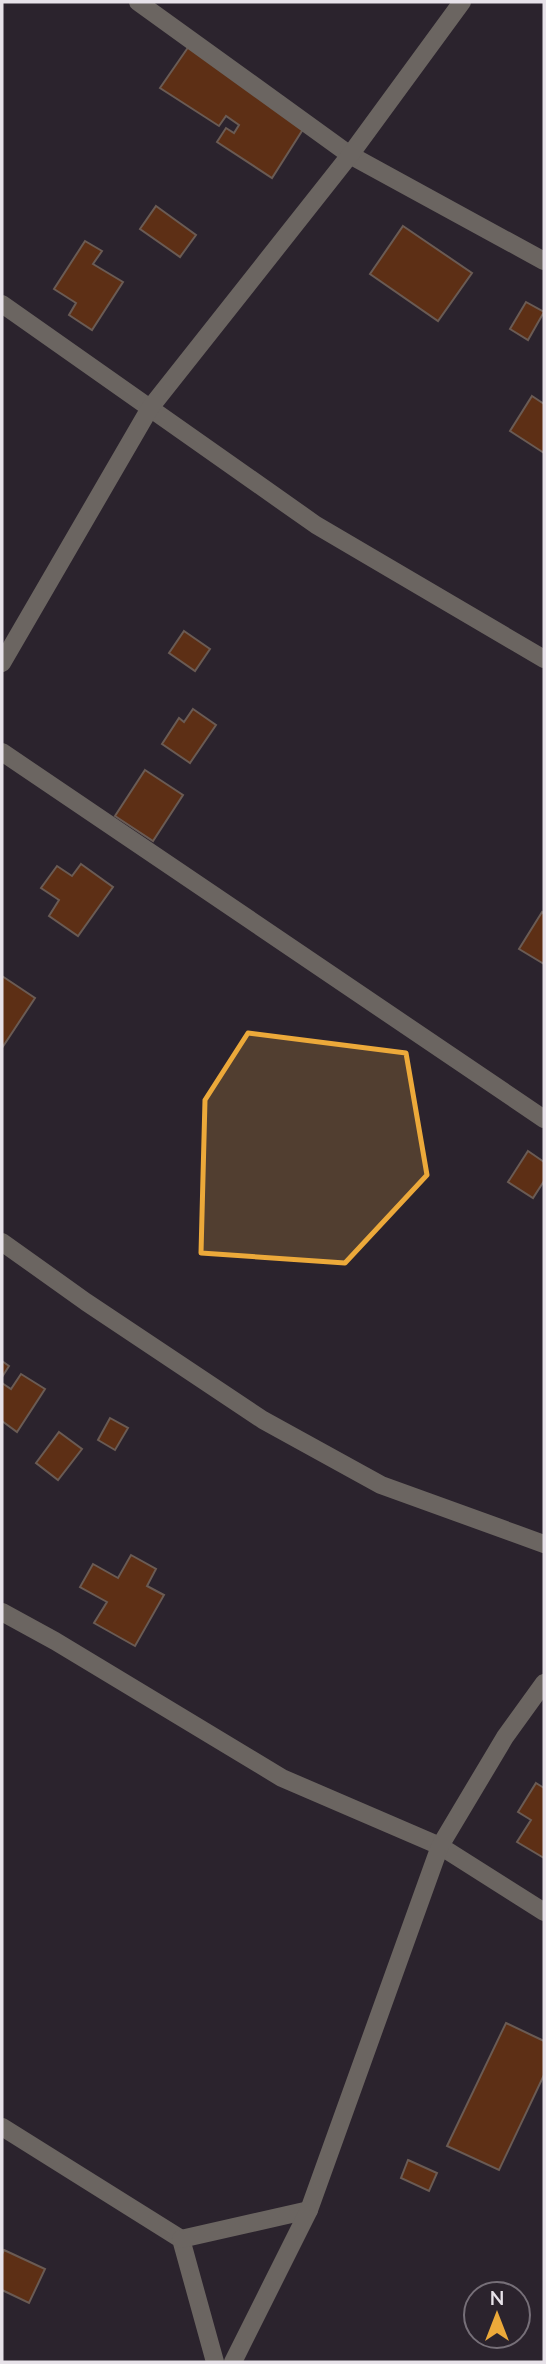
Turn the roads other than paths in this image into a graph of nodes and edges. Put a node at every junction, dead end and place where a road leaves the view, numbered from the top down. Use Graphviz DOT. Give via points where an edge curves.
graph roads {
  1 [pos="138,2"];
  2 [pos="462,2"];
  3 [pos="350,155"];
  4 [pos="544,261"];
  5 [pos="2,304"];
  6 [pos="150,408"];
  7 [pos="544,659"];
  8 [pos="2,663"];
  9 [pos="2,752"];
  10 [pos="544,1119"];
  11 [pos="2,1242"];
  12 [pos="544,1544"];
  13 [pos="2,1612"];
  14 [pos="544,1683"];
  15 [pos="440,1846"];
  16 [pos="544,1912"];
  17 [pos="2,2126"];
  18 [pos="309,2210"];
  19 [pos="181,2239"];
  20 [pos="215,2362"];
  21 [pos="233,2362"];
  1 -- 3 [label="street"];
  2 -- 3 [label="street"];
  3 -- 4 [label="street"];
  3 -- 6 [label="street"];
  5 -- 6 [label="street"];
  6 -- 7 [label="street" via="316,525"];
  6 -- 8 [label="street"];
  9 -- 10 [label="street"];
  11 -- 12 [label="street" via="262,1420 381,1485"];
  13 -- 15 [label="street" via="282,1778"];
  14 -- 15 [label="street" via="505,1737"];
  15 -- 16 [label="street"];
  15 -- 18 [label="street"];
  17 -- 19 [label="street"];
  18 -- 19 [label="street"];
  18 -- 21 [label="street"];
  19 -- 20 [label="street"];
}
